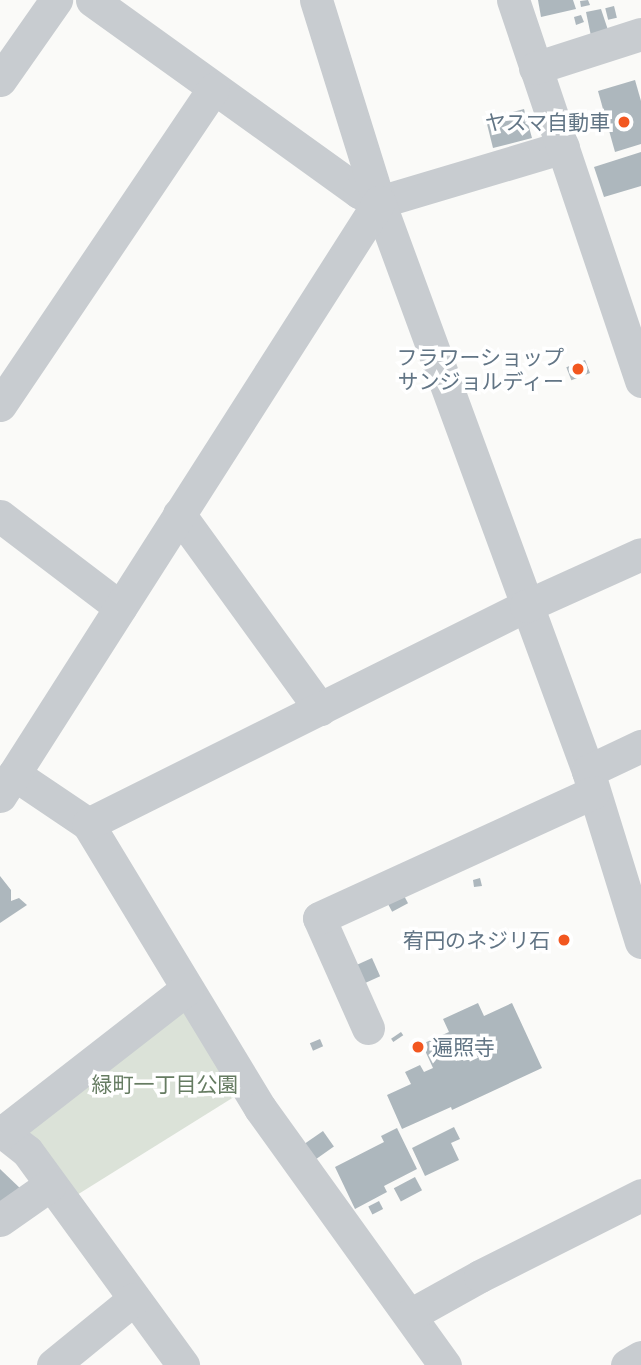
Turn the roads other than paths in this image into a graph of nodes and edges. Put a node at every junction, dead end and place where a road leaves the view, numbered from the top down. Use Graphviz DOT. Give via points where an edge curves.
graph roads {
  1 [pos="56,0"];
  2 [pos="92,0"];
  3 [pos="316,0"];
  4 [pos="513,0"];
  5 [pos="641,34"];
  6 [pos="535,68"];
  7 [pos="0,80"];
  8 [pos="213,89"];
  9 [pos="563,147"];
  10 [pos="379,202"];
  11 [pos="641,382"];
  12 [pos="0,405"];
  13 [pos="179,514"];
  14 [pos="0,516"];
  15 [pos="641,554"];
  16 [pos="526,606"];
  17 [pos="120,607"];
  18 [pos="320,709"];
  19 [pos="641,746"];
  20 [pos="591,782"];
  21 [pos="7,785"];
  22 [pos="88,824"];
  23 [pos="641,943"];
  24 [pos="187,989"];
  25 [pos="368,1028"];
  26 [pos="1,1131"];
  27 [pos="50,1185"];
  28 [pos="641,1195"];
  29 [pos="0,1220"];
  30 [pos="134,1299"];
  31 [pos="411,1315"];
  32 [pos="641,1357"];
  33 [pos="53,1365"];
  34 [pos="183,1365"];
  35 [pos="446,1365"];
  36 [pos="627,1365"];
  1 -- 7 [label="street"];
  2 -- 8 [label="street"];
  3 -- 10 [label="street"];
  4 -- 6 [label="street"];
  5 -- 6 [label="street"];
  6 -- 9 [label="street"];
  8 -- 10 [label="street"];
  8 -- 12 [label="street"];
  9 -- 10 [label="street"];
  9 -- 11 [label="street"];
  10 -- 13 [label="street"];
  10 -- 16 [label="street"];
  13 -- 17 [label="street"];
  13 -- 18 [label="street"];
  14 -- 17 [label="street"];
  15 -- 16 [label="street"];
  16 -- 18 [label="street"];
  16 -- 20 [label="street"];
  17 -- 21 [label="street"];
  18 -- 22 [label="street"];
  19 -- 20 [label="street"];
  20 -- 23 [label="street"];
  20 -- 25 [label="street" via="318,918"];
  21 -- 22 [label="street"];
  22 -- 24 [label="street"];
  24 -- 26 [label="street"];
  24 -- 31 [label="street" via="260,1108"];
  26 -- 27 [label="street" via="27,1152"];
  27 -- 29 [label="street"];
  27 -- 30 [label="street"];
  28 -- 31 [label="street"];
  30 -- 33 [label="street"];
  30 -- 34 [label="street"];
  31 -- 35 [label="street"];
  32 -- 36 [label="street"];
}
